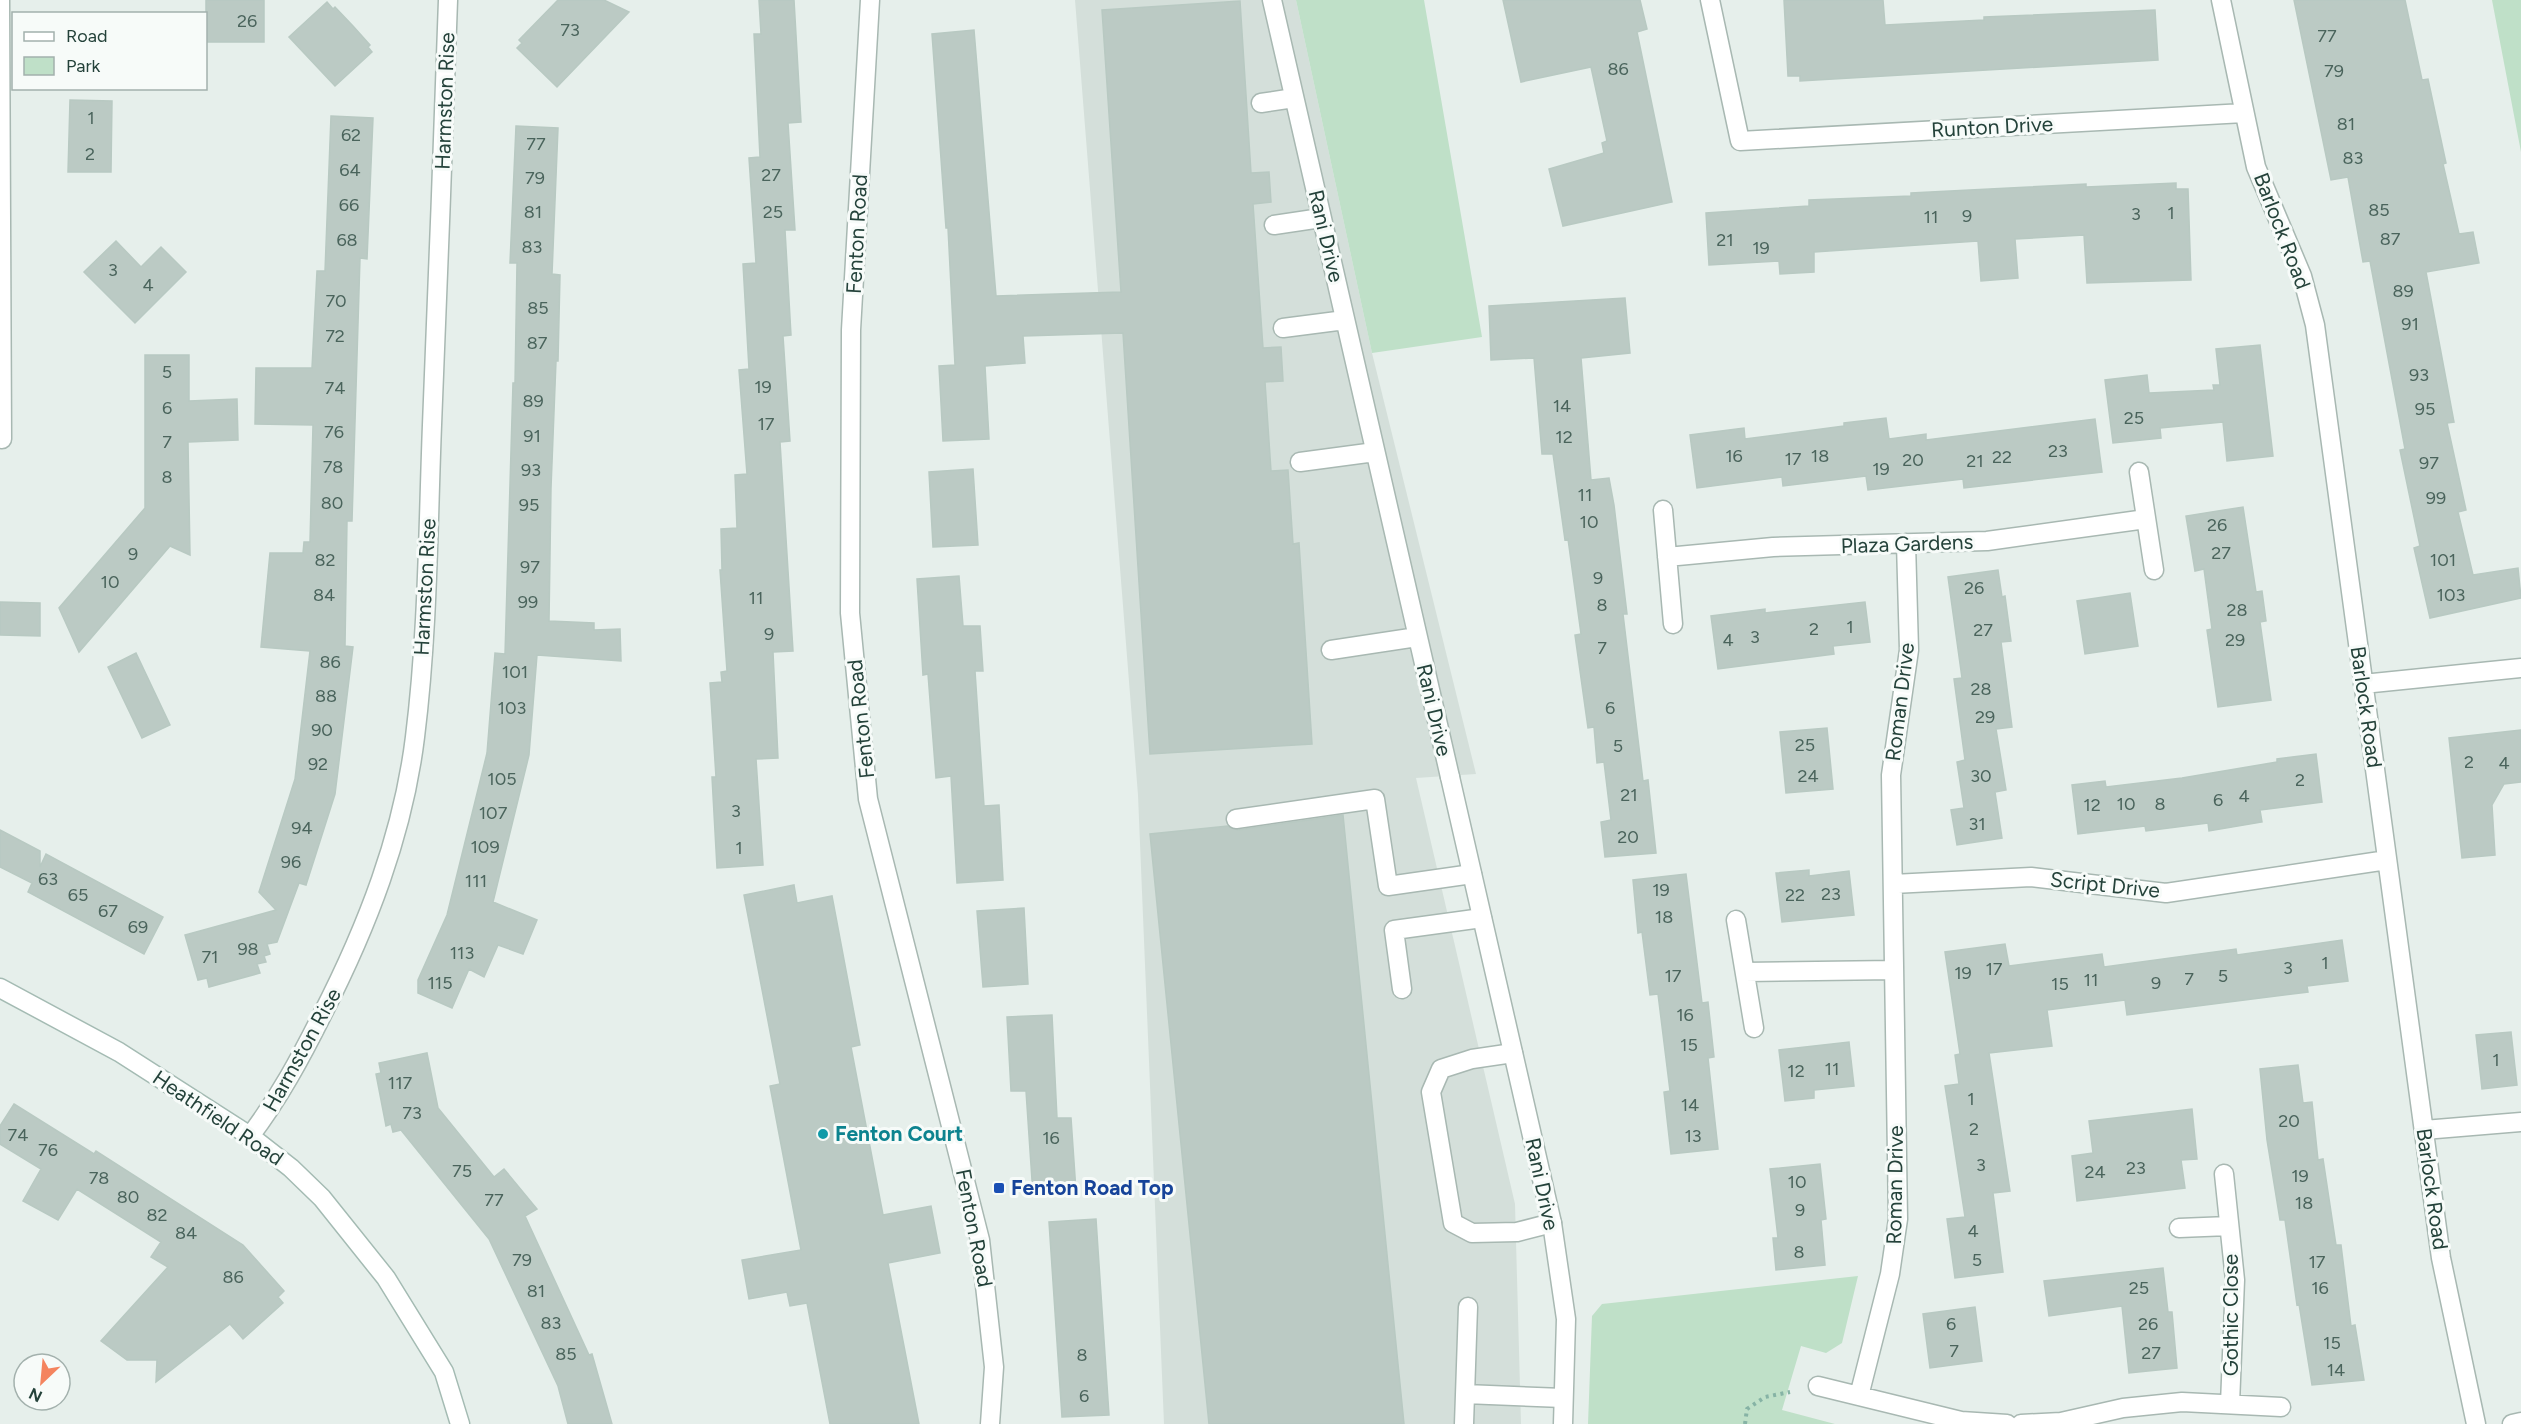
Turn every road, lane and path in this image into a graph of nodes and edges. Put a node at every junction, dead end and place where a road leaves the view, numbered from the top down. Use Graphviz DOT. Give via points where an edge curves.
graph roads {
  1 [pos="0,0"];
  2 [pos="448,0"];
  3 [pos="870,0"];
  4 [pos="1272,0"];
  5 [pos="1710,0"];
  6 [pos="2221,0"];
  7 [pos="1294,98"];
  8 [pos="1261,103"];
  9 [pos="2244,113"];
  10 [pos="1321,218"];
  11 [pos="1274,225"];
  12 [pos="1345,320"];
  13 [pos="1283,328"];
  14 [pos="2,439"];
  15 [pos="1375,452"];
  16 [pos="1300,462"];
  17 [pos="2139,472"];
  18 [pos="1663,510"];
  19 [pos="2146,519"];
  20 [pos="1906,543"];
  21 [pos="1667,557"];
  22 [pos="2154,570"];
  23 [pos="1673,624"];
  24 [pos="1417,637"];
  25 [pos="1331,650"];
  26 [pos="2521,668"];
  27 [pos="2363,684"];
  28 [pos="1236,819"];
  29 [pos="2387,860"];
  30 [pos="1472,874"];
  31 [pos="1893,884"];
  32 [pos="1482,918"];
  33 [pos="1736,920"];
  34 [pos="1894,970"];
  35 [pos="1745,972"];
  36 [pos="0,988"];
  37 [pos="1402,989"];
  38 [pos="1754,1028"];
  39 [pos="1513,1053"];
  40 [pos="2521,1122"];
  41 [pos="2424,1130"];
  42 [pos="250,1136"];
  43 [pos="2224,1174"];
  44 [pos="1551,1223"];
  45 [pos="2229,1226"];
  46 [pos="2179,1228"];
  47 [pos="1468,1307"];
  48 [pos="1818,1386"];
  49 [pos="1465,1394"];
  50 [pos="1859,1396"];
  51 [pos="1563,1398"];
  52 [pos="2230,1404"];
  53 [pos="2281,1407"];
  54 [pos="2521,1422"];
  55 [pos="460,1424"];
  56 [pos="990,1424"];
  57 [pos="1464,1424"];
  58 [pos="1563,1424"];
  59 [pos="1745,1424"];
  60 [pos="2007,1424"];
  61 [pos="2021,1424"];
  62 [pos="2476,1424"];
  63 [pos="2512,1424"];
  1 -- 14 [label="street"];
  2 -- 42 [label="street, Harmston Rise" via="424,626 415,738 402,814 378,895 344,972 291,1076"];
  3 -- 56 [label="street, Fenton Road" via="851,330 850,613 868,799 980,1240 994,1367"];
  4 -- 7 [label="street, Rani Drive"];
  5 -- 9 [label="street, Runton Drive" via="1740,141"];
  6 -- 9 [label="street, Barlock Road"];
  7 -- 8 [label="street"];
  7 -- 10 [label="street, Rani Drive"];
  9 -- 27 [label="street, Barlock Road" via="2256,167 2302,276 2315,325"];
  10 -- 11 [label="street"];
  10 -- 12 [label="street, Rani Drive"];
  12 -- 13 [label="street"];
  12 -- 15 [label="street, Rani Drive"];
  15 -- 16 [label="street"];
  15 -- 24 [label="street, Rani Drive"];
  17 -- 19 [label="street"];
  18 -- 21 [label="street"];
  19 -- 20 [label="street, Plaza Gardens" via="1987,541"];
  19 -- 22 [label="street"];
  20 -- 21 [label="street, Plaza Gardens" via="1773,547"];
  20 -- 31 [label="street, Roman Drive" via="1909,650 1891,775"];
  21 -- 23 [label="street"];
  24 -- 25 [label="street"];
  24 -- 30 [label="street, Rani Drive"];
  26 -- 27 [label="street"];
  27 -- 29 [label="street, Barlock Road"];
  28 -- 30 [label="street" via="1375,799 1388,886"];
  29 -- 31 [label="street, Script Drive" via="2166,893 2031,877"];
  29 -- 41 [label="street, Barlock Road"];
  30 -- 32 [label="street, Rani Drive"];
  31 -- 34 [label="street, Roman Drive"];
  32 -- 37 [label="street" via="1394,930"];
  32 -- 39 [label="street, Rani Drive"];
  33 -- 35 [label="street"];
  34 -- 35 [label="street"];
  34 -- 50 [label="street, Roman Drive" via="1898,1219 1890,1275"];
  35 -- 38 [label="street"];
  36 -- 42 [label="street, Heathfield Road" via="119,1052"];
  39 -- 44 [label="street, Rani Drive"];
  39 -- 44 [label="street" via="1441,1068 1431,1092 1453,1223 1472,1233 1517,1232"];
  40 -- 41 [label="street"];
  41 -- 62 [label="street, Barlock Road" via="2441,1258"];
  42 -- 55 [label="street, Heathfield Road" via="322,1198 386,1278 444,1372"];
  43 -- 45 [label="street, Gothic Close"];
  44 -- 51 [label="street, Rani Drive" via="1566,1319"];
  45 -- 46 [label="street, Gothic Close"];
  45 -- 52 [label="street, Gothic Close" via="2235,1280"];
  47 -- 49 [label="street"];
  48 -- 50 [label="street"];
  48 -- 59 [label="path" via="1765,1397 1747,1408"];
  49 -- 51 [label="street"];
  49 -- 57 [label="street"];
  50 -- 60 [label="street" via="1961,1421"];
  51 -- 58 [label="street, Rani Drive"];
  52 -- 53 [label="street, Gothic Close"];
  52 -- 61 [label="street, Gothic Close" via="2182,1402 2123,1408 2061,1422"];
  54 -- 63 [label="street"];
}
